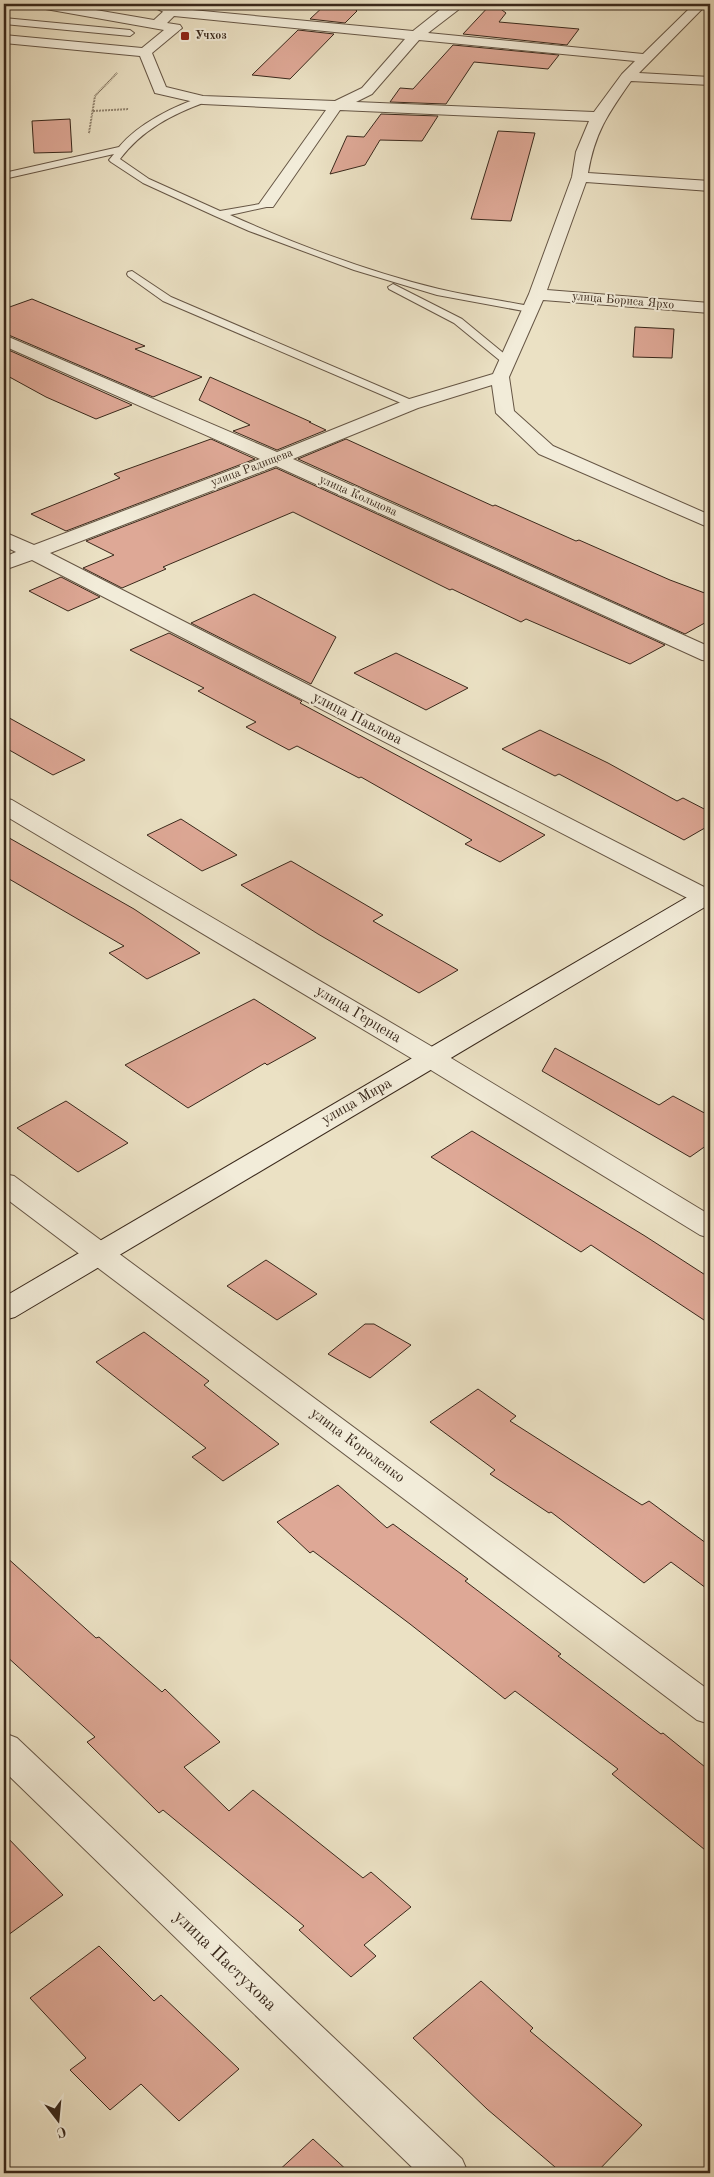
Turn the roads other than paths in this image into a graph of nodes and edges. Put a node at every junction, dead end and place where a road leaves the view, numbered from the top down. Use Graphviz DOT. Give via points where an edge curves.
graph roads {
  1 [pos="40,4"];
  2 [pos="151,4"];
  3 [pos="453,4"];
  4 [pos="701,4"];
  5 [pos="170,12"];
  6 [pos="109,16"];
  7 [pos="4,21"];
  8 [pos="157,25"];
  9 [pos="130,33"];
  10 [pos="415,36"];
  11 [pos="4,38"];
  12 [pos="145,52"];
  13 [pos="646,58"];
  14 [pos="627,76"];
  15 [pos="710,82"];
  16 [pos="203,100"];
  17 [pos="335,107"];
  18 [pos="598,117"];
  19 [pos="123,149"];
  20 [pos="4,176"];
  21 [pos="580,177"];
  22 [pos="710,186"];
  23 [pos="267,204"];
  24 [pos="219,214"];
  25 [pos="358,268"];
  26 [pos="132,274"];
  27 [pos="533,301"];
  28 [pos="710,308"];
  29 [pos="4,340"];
  30 [pos="504,369"];
  31 [pos="412,404"];
  32 [pos="277,459"];
  33 [pos="710,522"];
  34 [pos="4,538"];
  35 [pos="32,552"];
  36 [pos="4,564"];
  37 [pos="710,656"];
  38 [pos="4,805"];
  39 [pos="708,897"];
  40 [pos="431,1058"];
  41 [pos="4,1183"];
  42 [pos="710,1228"];
  43 [pos="98,1253"];
  44 [pos="4,1310"];
  45 [pos="710,1710"];
  46 [pos="4,1748"];
  47 [pos="447,2173"];
  1 -- 6 [label="street"];
  2 -- 5 [label="lane"];
  3 -- 10 [label="street"];
  4 -- 13 [label="street"];
  5 -- 8 [label="street"];
  5 -- 10 [label="street"];
  6 -- 8 [label="street"];
  6 -- 9 [label="lane"];
  7 -- 9 [label="lane"];
  8 -- 12 [label="street" via="175,28"];
  9 -- 12 [label="lane"];
  10 -- 13 [label="street"];
  10 -- 17 [label="street" via="367,90"];
  11 -- 12 [label="street"];
  12 -- 16 [label="street" via="160,90"];
  13 -- 14 [label="street"];
  14 -- 15 [label="street"];
  14 -- 18 [label="street"];
  16 -- 17 [label="street"];
  16 -- 19 [label="lane" via="174,110 129,141"];
  17 -- 18 [label="street"];
  17 -- 23 [label="street"];
  18 -- 21 [label="street" via="584,152"];
  19 -- 20 [label="lane"];
  19 -- 24 [label="lane" via="114,160 146,180"];
  21 -- 22 [label="street"];
  21 -- 27 [label="street"];
  23 -- 24 [label="lane"];
  24 -- 25 [label="lane"];
  25 -- 27 [label="lane" via="437,292"];
  25 -- 30 [label="lane" via="458,320"];
  26 -- 31 [label="lane" via="167,298"];
  27 -- 28 [label="street, улица Бориса Ярхо"];
  27 -- 30 [label="street"];
  29 -- 32 [label="street, улица Кольцова"];
  30 -- 31 [label="street, улица Радищева"];
  30 -- 33 [label="street" via="505,413 546,450"];
  31 -- 32 [label="street, улица Радищева"];
  32 -- 35 [label="street, улица Радищева"];
  32 -- 37 [label="street, улица Кольцова"];
  34 -- 35 [label="street, улица Павлова"];
  35 -- 36 [label="street, улица Радищева"];
  35 -- 39 [label="street, улица Павлова"];
  38 -- 40 [label="street, улица Герцена"];
  39 -- 40 [label="street, улица Мира"];
  40 -- 42 [label="street, улица Герцена"];
  40 -- 43 [label="street, улица Мира"];
  41 -- 43 [label="street, улица Короленко"];
  43 -- 44 [label="street, улица Мира"];
  43 -- 45 [label="street, улица Короленко"];
  46 -- 47 [label="street, улица Пастухова"];
}
